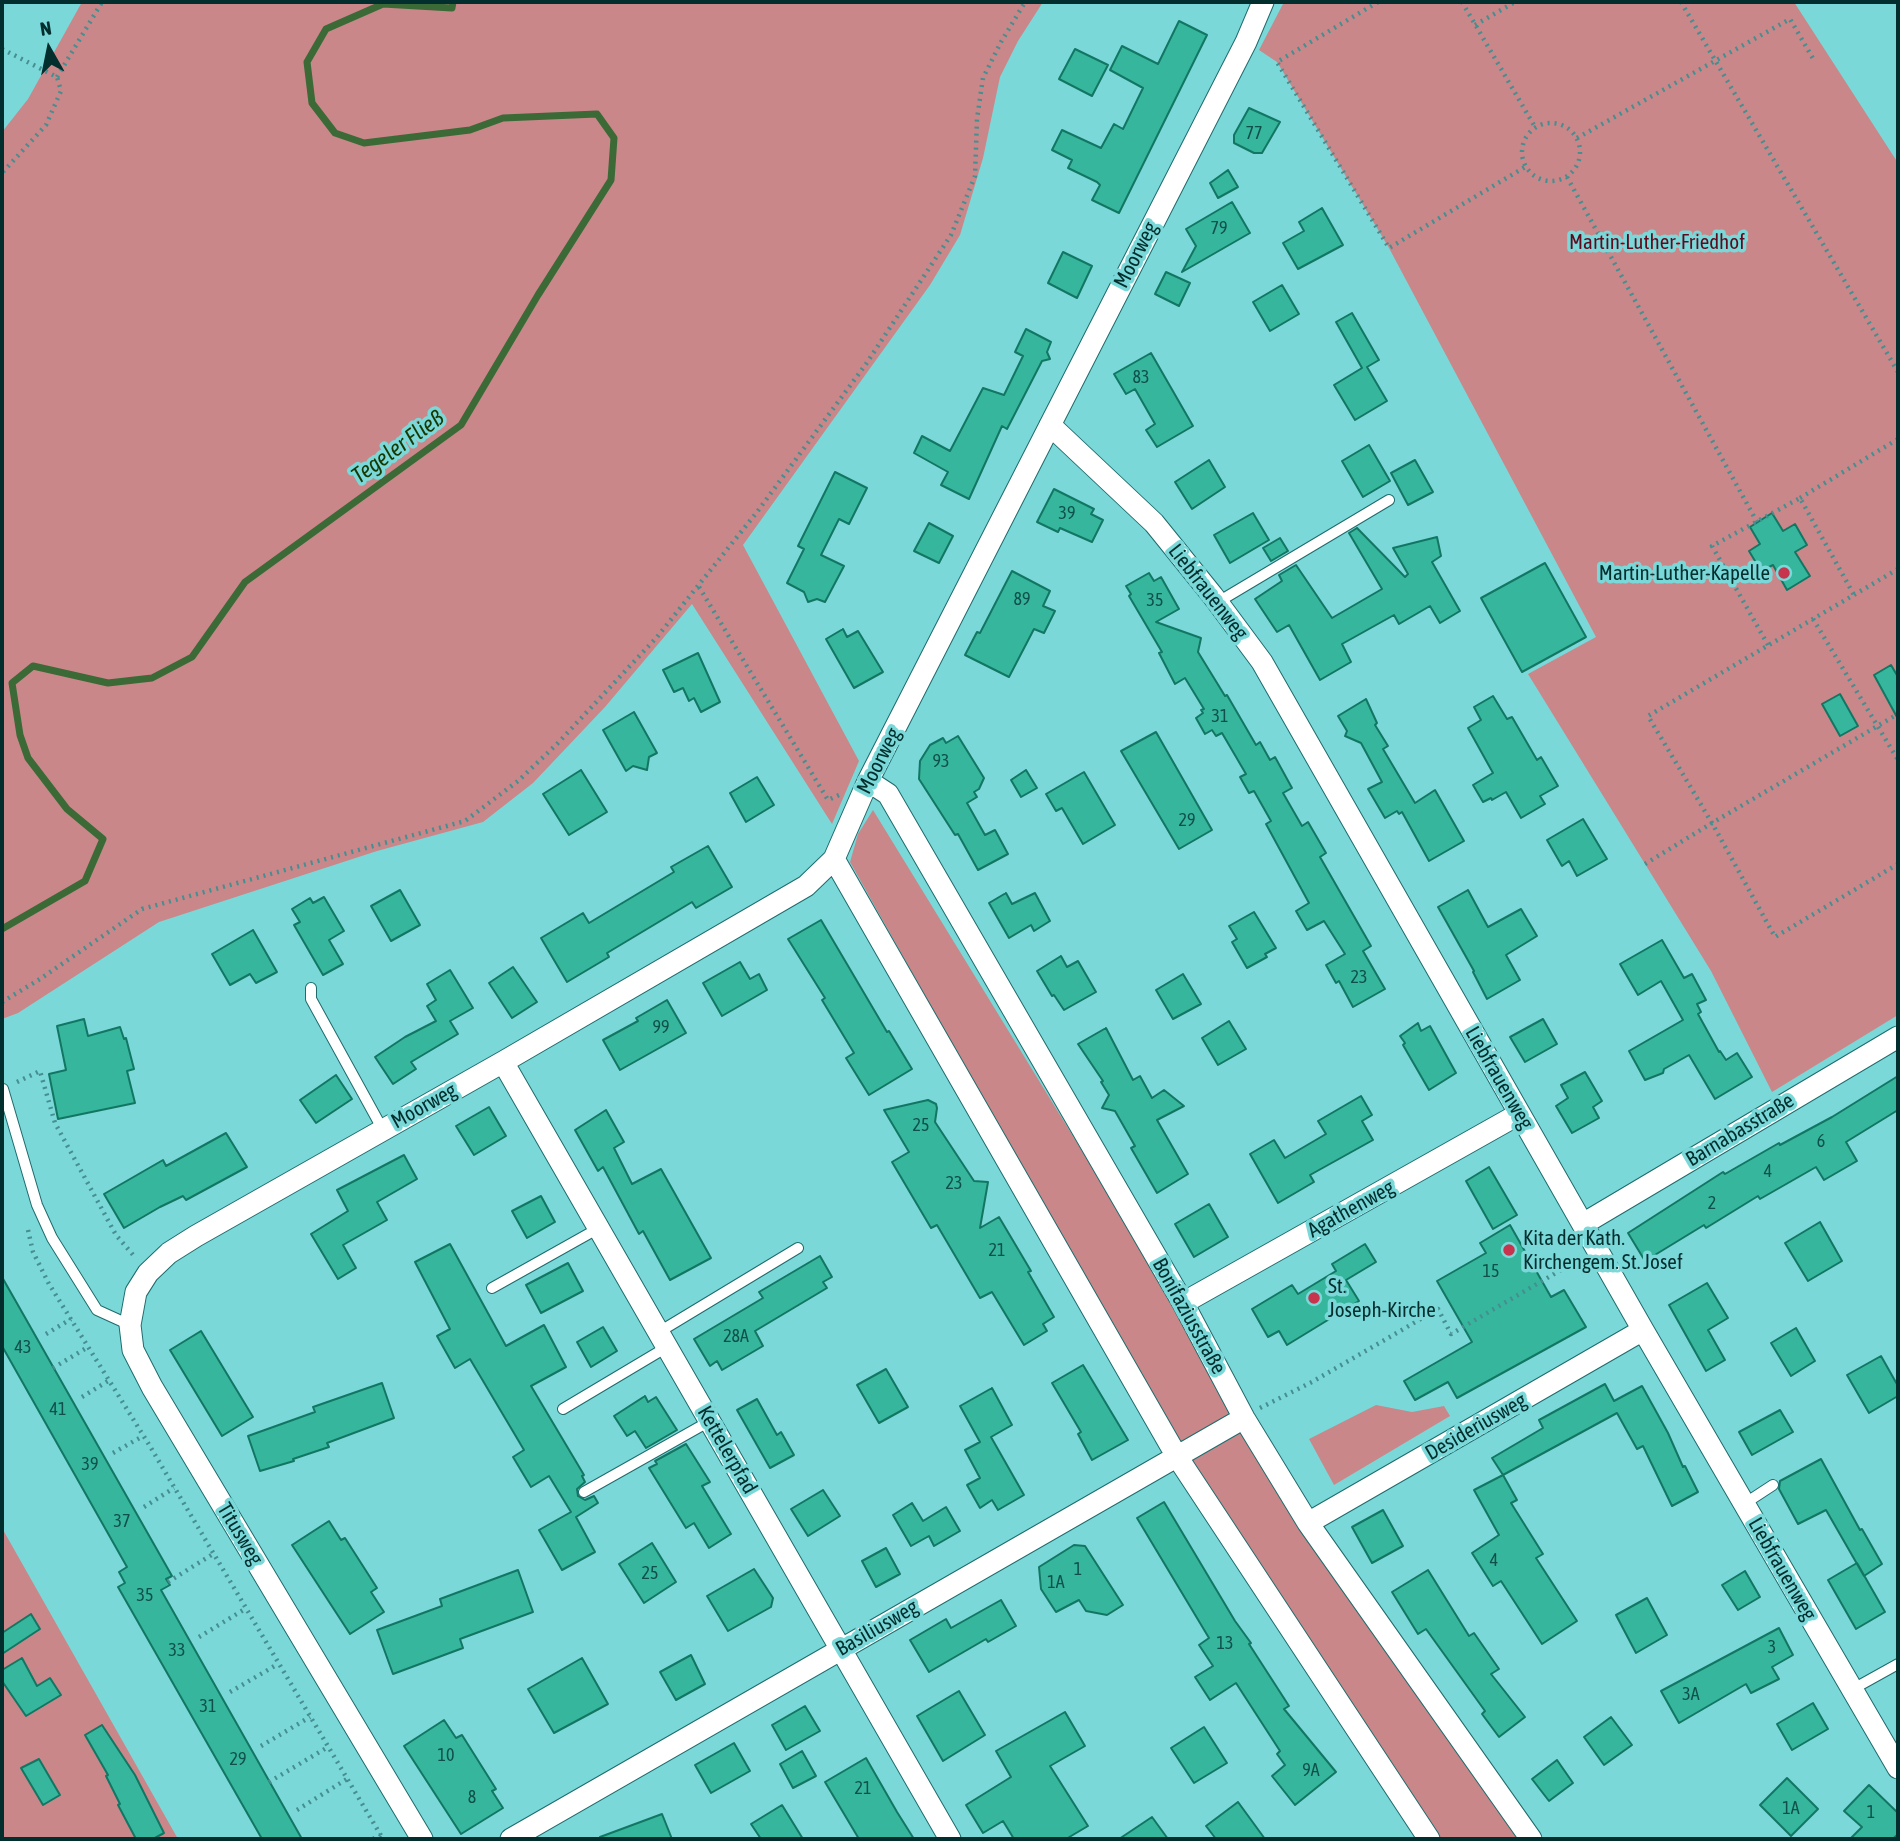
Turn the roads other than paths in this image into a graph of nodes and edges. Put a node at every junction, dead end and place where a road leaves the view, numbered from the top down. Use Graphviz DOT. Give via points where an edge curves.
graph roads {
  1 [pos="1263,2"];
  2 [pos="1050,425"];
  3 [pos="1390,500"];
  4 [pos="1218,602"];
  5 [pos="868,781"];
  6 [pos="834,859"];
  7 [pos="311,988"];
  8 [pos="1898,1037"];
  9 [pos="503,1062"];
  10 [pos="3,1089"];
  11 [pos="1519,1114"];
  12 [pos="383,1130"];
  13 [pos="1583,1224"];
  14 [pos="599,1228"];
  15 [pos="196,1236"];
  16 [pos="798,1248"];
  17 [pos="492,1287"];
  18 [pos="1183,1304"];
  19 [pos="130,1325"];
  20 [pos="1643,1330"];
  21 [pos="663,1340"];
  22 [pos="563,1409"];
  23 [pos="1244,1418"];
  24 [pos="710,1421"];
  25 [pos="1176,1455"];
  26 [pos="1773,1485"];
  27 [pos="584,1492"];
  28 [pos="1744,1504"];
  29 [pos="1308,1523"];
  30 [pos="841,1649"];
  31 [pos="1898,1664"];
  32 [pos="1853,1689"];
  33 [pos="1898,1768"];
  34 [pos="422,1839"];
  35 [pos="511,1839"];
  36 [pos="950,1839"];
  37 [pos="1429,1839"];
  38 [pos="1531,1839"];
  1 -- 2 [label="street, Moorweg"];
  2 -- 4 [label="street, Liebfrauenweg" via="1154,523"];
  2 -- 5 [label="street, Moorweg"];
  3 -- 4 [label="lane"];
  4 -- 11 [label="street, Liebfrauenweg" via="1262,662"];
  5 -- 6 [label="street, Moorweg"];
  5 -- 18 [label="street, Bonifaziusstraße" via="888,794"];
  6 -- 9 [label="street, Moorweg" via="806,886"];
  6 -- 25 [label="street"];
  7 -- 12 [label="lane" via="311,999"];
  8 -- 13 [label="street, Barnabasstraße"];
  9 -- 12 [label="street, Moorweg"];
  9 -- 14 [label="street, Kettelerpfad"];
  10 -- 19 [label="lane" via="37,1205 52,1238 97,1310"];
  11 -- 13 [label="street, Liebfrauenweg"];
  11 -- 18 [label="street, Agathenweg"];
  12 -- 15 [label="street, Moorweg"];
  13 -- 20 [label="street, Liebfrauenweg"];
  14 -- 17 [label="lane"];
  14 -- 21 [label="street, Kettelerpfad"];
  15 -- 19 [label="street, Titusweg" via="148,1273 136,1292"];
  16 -- 21 [label="lane"];
  18 -- 23 [label="street, Bonifaziusstraße"];
  19 -- 34 [label="street, Titusweg" via="133,1350 152,1387"];
  20 -- 28 [label="street, Liebfrauenweg"];
  20 -- 29 [label="street, Desideriusweg"];
  21 -- 22 [label="lane"];
  21 -- 24 [label="street, Kettelerpfad"];
  23 -- 25 [label="street, Basiliusweg"];
  23 -- 29 [label="street, Bonifaziusstraße"];
  24 -- 27 [label="lane"];
  24 -- 30 [label="street, Kettelerpfad"];
  25 -- 30 [label="street, Basiliusweg"];
  25 -- 37 [label="street"];
  26 -- 28 [label="lane"];
  28 -- 32 [label="street, Liebfrauenweg"];
  29 -- 38 [label="street, Bonifaziusstraße"];
  30 -- 35 [label="street, Basiliusweg"];
  30 -- 36 [label="street, Kettelerpfad"];
  31 -- 32 [label="lane"];
  32 -- 33 [label="street, Liebfrauenweg"];
}
